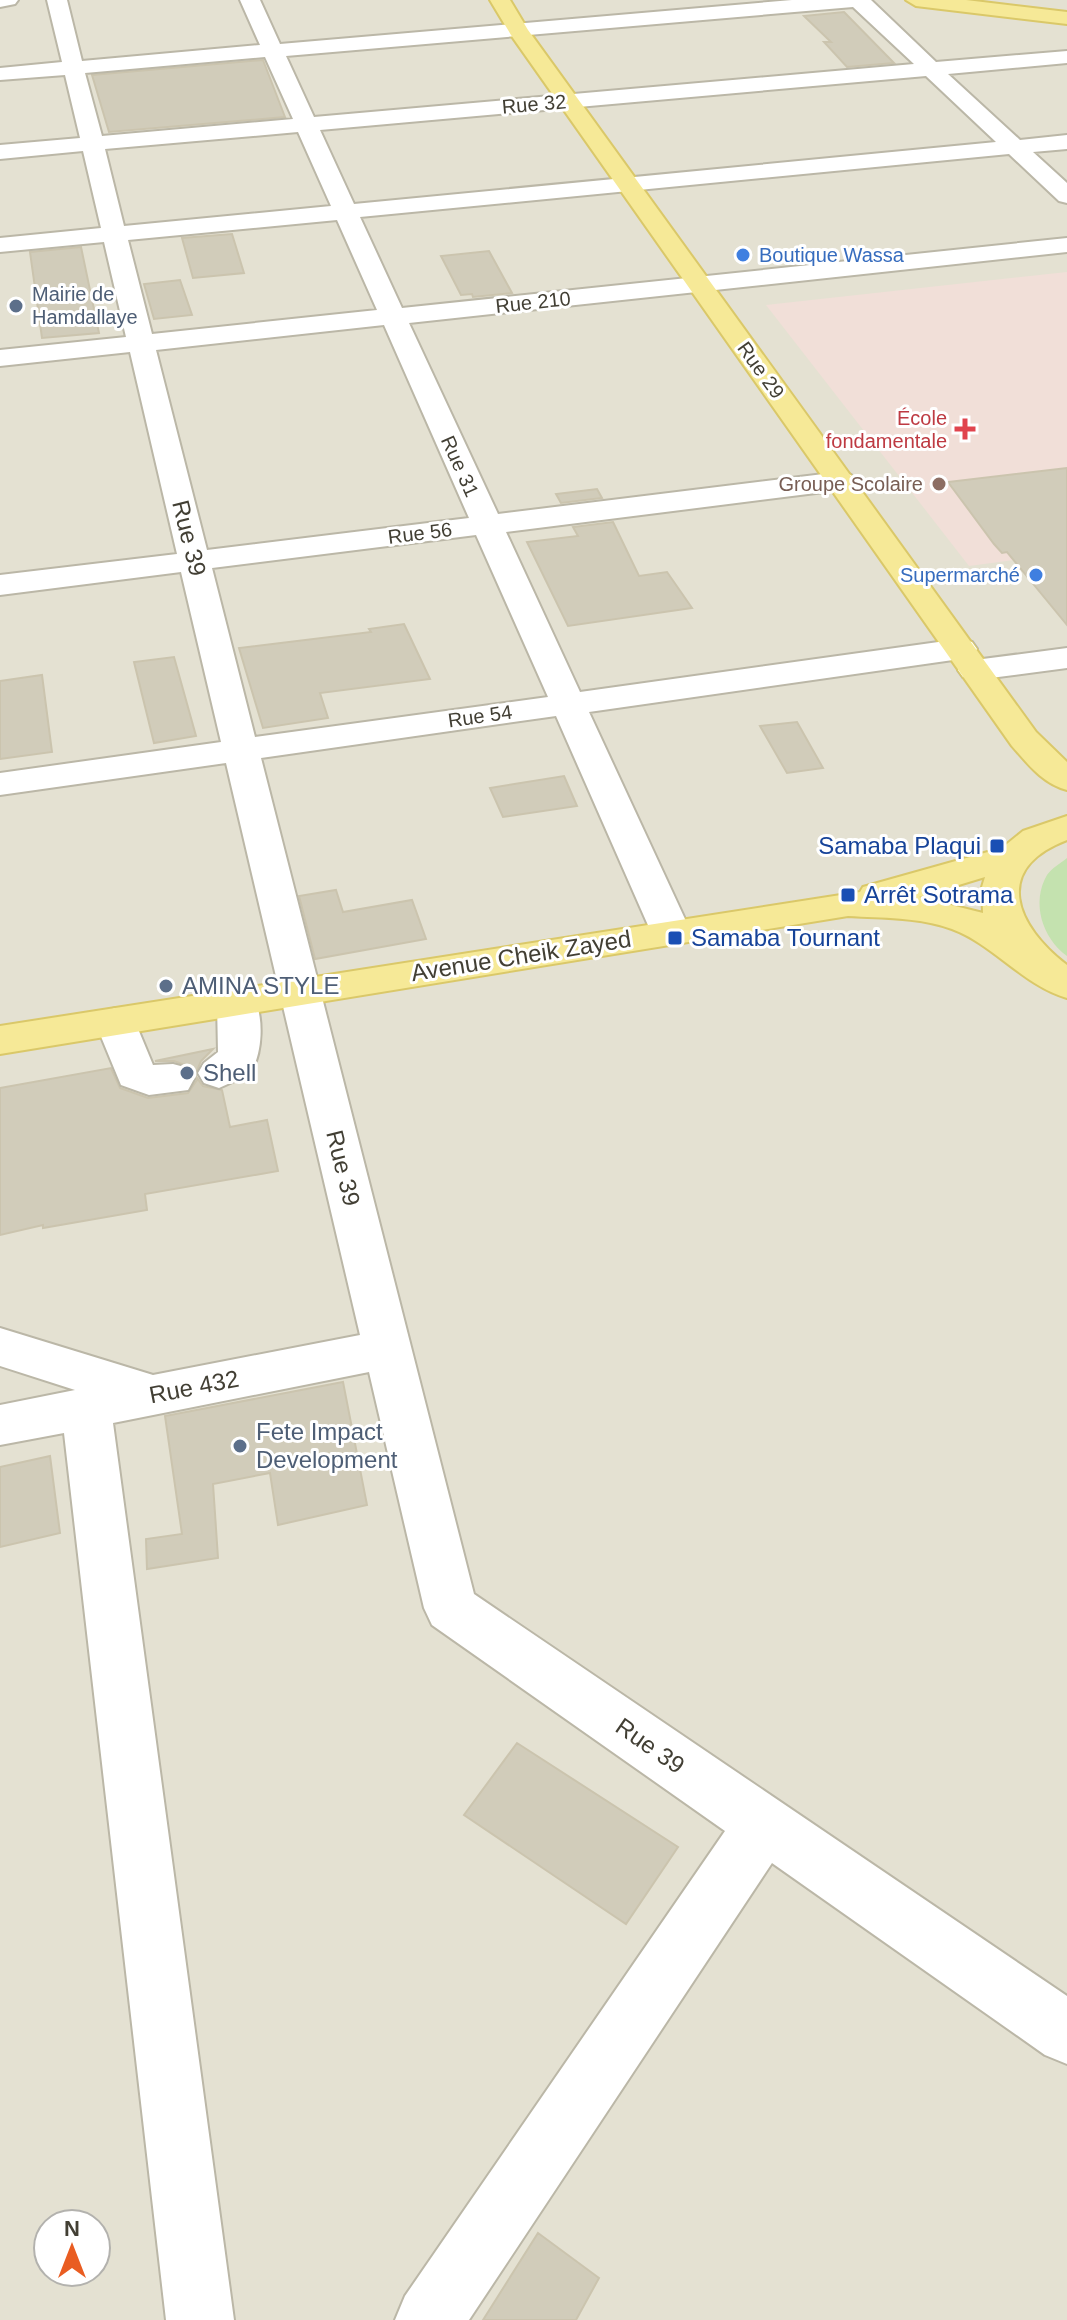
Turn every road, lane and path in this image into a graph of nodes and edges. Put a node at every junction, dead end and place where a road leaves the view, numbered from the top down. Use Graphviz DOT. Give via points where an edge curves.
graph roads {
  1 [pos="8,0"];
  2 [pos="57,0"];
  3 [pos="250,0"];
  4 [pos="500,0"];
  5 [pos="916,0"];
  6 [pos="0,1"];
  7 [pos="860,1"];
  8 [pos="1067,18"];
  9 [pos="518,31"];
  10 [pos="273,51"];
  11 [pos="1067,57"];
  12 [pos="74,68"];
  13 [pos="931,69"];
  14 [pos="0,74"];
  15 [pos="569,101"];
  16 [pos="306,125"];
  17 [pos="1067,142"];
  18 [pos="93,143"];
  19 [pos="1015,147"];
  20 [pos="0,152"];
  21 [pos="628,185"];
  22 [pos="1067,196"];
  23 [pos="345,212"];
  24 [pos="115,234"];
  25 [pos="0,245"];
  26 [pos="1067,245"];
  27 [pos="700,284"];
  28 [pos="393,316"];
  29 [pos="141,343"];
  30 [pos="0,358"];
  31 [pos="840,481"];
  32 [pos="487,525"];
  33 [pos="194,561"];
  34 [pos="0,585"];
  35 [pos="1067,658"];
  36 [pos="968,660"];
  37 [pos="568,704"];
  38 [pos="1024,739"];
  39 [pos="241,750"];
  40 [pos="1067,779"];
  41 [pos="0,784"];
  42 [pos="1067,827"];
  43 [pos="1022,849"];
  44 [pos="848,904"];
  45 [pos="671,932"];
  46 [pos="1032,960"];
  47 [pos="1067,984"];
  48 [pos="300,992"];
  49 [pos="237,1002"];
  50 [pos="116,1022"];
  51 [pos="0,1040"];
  52 [pos="219,1073"];
  53 [pos="173,1079"];
  54 [pos="0,1347"];
  55 [pos="387,1349"];
  56 [pos="155,1395"];
  57 [pos="86,1408"];
  58 [pos="0,1425"];
  59 [pos="764,1824"];
  60 [pos="1067,2033"];
  61 [pos="200,2320"];
  62 [pos="429,2320"];
  1 -- 6 [label="street"];
  2 -- 12 [label="street, Rue 39"];
  3 -- 10 [label="street, Rue 31"];
  4 -- 9 [label="main road, Rue 29"];
  5 -- 8 [label="main road"];
  7 -- 9 [label="street"];
  7 -- 13 [label="street"];
  9 -- 10 [label="street"];
  9 -- 15 [label="main road, Rue 29"];
  10 -- 12 [label="street"];
  10 -- 16 [label="street, Rue 31"];
  11 -- 13 [label="street, Rue 32"];
  12 -- 14 [label="street"];
  12 -- 18 [label="street, Rue 39"];
  13 -- 15 [label="street, Rue 32"];
  13 -- 19 [label="street"];
  15 -- 16 [label="street, Rue 32"];
  15 -- 21 [label="main road, Rue 29"];
  16 -- 18 [label="street, Rue 32"];
  16 -- 23 [label="street, Rue 31"];
  17 -- 19 [label="street"];
  18 -- 20 [label="street, Rue 32"];
  18 -- 24 [label="street, Rue 39"];
  19 -- 21 [label="street"];
  19 -- 22 [label="street"];
  21 -- 23 [label="street"];
  21 -- 27 [label="main road, Rue 29"];
  23 -- 24 [label="street"];
  23 -- 28 [label="street, Rue 31"];
  24 -- 25 [label="street"];
  24 -- 29 [label="street, Rue 39"];
  26 -- 27 [label="street, Rue 210"];
  27 -- 28 [label="street, Rue 210"];
  27 -- 31 [label="main road, Rue 29"];
  28 -- 29 [label="street, Rue 210"];
  28 -- 32 [label="street, Rue 31"];
  29 -- 30 [label="street, Rue 210"];
  29 -- 33 [label="street, Rue 39"];
  31 -- 32 [label="street, Rue 56"];
  31 -- 36 [label="main road, Rue 29"];
  32 -- 33 [label="street, Rue 56"];
  32 -- 37 [label="street, Rue 31"];
  33 -- 34 [label="street, Rue 56"];
  33 -- 39 [label="street, Rue 39"];
  35 -- 36 [label="street, Rue 54"];
  36 -- 37 [label="street, Rue 54"];
  36 -- 38 [label="main road, Rue 29"];
  37 -- 39 [label="street, Rue 54"];
  37 -- 45 [label="street, Rue 31"];
  38 -- 40 [label="main road, Rue 29"];
  38 -- 43 [label="main road, Rue 29" via="1039,803"];
  39 -- 41 [label="street, Rue 54"];
  39 -- 48 [label="street, Rue 39"];
  42 -- 43 [label="main road"];
  43 -- 44 [label="main road"];
  43 -- 46 [label="main road, Rue 29" via="1001,880 1000,907 1010,934"];
  44 -- 45 [label="main road, Avenue Cheik Zayed"];
  44 -- 46 [label="main road, Avenue Cheik Zayed" via="905,906 965,919"];
  45 -- 48 [label="main road, Avenue Cheik Zayed"];
  46 -- 47 [label="main road, Avenue Cheik Zayed"];
  48 -- 49 [label="main road, Avenue Cheik Zayed"];
  48 -- 55 [label="street, Rue 39"];
  49 -- 50 [label="main road, Avenue Cheik Zayed"];
  49 -- 52 [label="street" via="239,1052 235,1064"];
  50 -- 51 [label="main road, Avenue Cheik Zayed"];
  50 -- 53 [label="street" via="136,1075"];
  54 -- 56 [label="street"];
  55 -- 56 [label="street, Rue 432"];
  55 -- 59 [label="street, Rue 39" via="451,1608"];
  56 -- 57 [label="street, Rue 432"];
  57 -- 58 [label="street, Rue 432"];
  57 -- 61 [label="street"];
  59 -- 60 [label="street, Rue 39"];
  59 -- 62 [label="street"];
}
